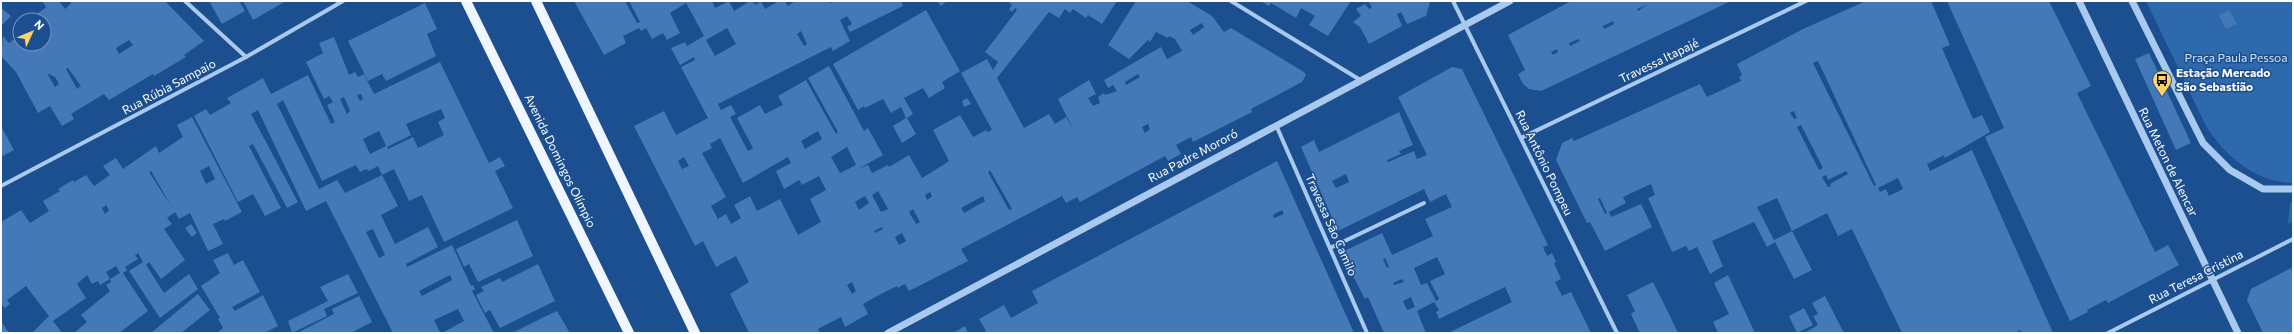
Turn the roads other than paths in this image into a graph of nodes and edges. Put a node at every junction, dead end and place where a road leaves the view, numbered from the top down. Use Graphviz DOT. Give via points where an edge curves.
graph roads {
  1 [pos="185,1"];
  2 [pos="343,1"];
  3 [pos="466,1"];
  4 [pos="536,1"];
  5 [pos="1230,1"];
  6 [pos="1453,1"];
  7 [pos="1510,1"];
  8 [pos="1806,1"];
  9 [pos="2079,1"];
  10 [pos="2132,1"];
  11 [pos="1464,25"];
  12 [pos="246,57"];
  13 [pos="1362,81"];
  14 [pos="1276,124"];
  15 [pos="1521,138"];
  16 [pos="1,186"];
  17 [pos="2293,189"];
  18 [pos="1424,203"];
  19 [pos="2293,239"];
  20 [pos="1330,248"];
  21 [pos="2212,279"];
  22 [pos="630,333"];
  23 [pos="695,333"];
  24 [pos="888,333"];
  25 [pos="1367,333"];
  26 [pos="1617,333"];
  27 [pos="2108,333"];
  28 [pos="2238,333"];
  1 -- 12 [label="street"];
  2 -- 12 [label="street, Rua Rúbia Sampaio"];
  3 -- 22 [label="main road, Avenida Domingos Olímpio"];
  4 -- 23 [label="main road"];
  5 -- 13 [label="street"];
  6 -- 11 [label="street, Rua Antônio Pompeu"];
  7 -- 11 [label="street, Rua Padre Mororó"];
  8 -- 15 [label="street, Travessa Itapajé"];
  9 -- 21 [label="street, Rua Meton de Alencar"];
  10 -- 17 [label="street" via="2203,143 2230,170 2263,189"];
  11 -- 13 [label="street, Rua Padre Mororó"];
  11 -- 15 [label="street, Rua Antônio Pompeu"];
  12 -- 16 [label="street, Rua Rúbia Sampaio"];
  13 -- 14 [label="street, Rua Padre Mororó"];
  14 -- 20 [label="street, Travessa São Camilo"];
  14 -- 24 [label="street, Rua Padre Mororó"];
  15 -- 26 [label="street, Rua Antônio Pompeu"];
  18 -- 20 [label="street"];
  19 -- 21 [label="street, Rua Teresa Cristina"];
  20 -- 25 [label="street, Travessa São Camilo"];
  21 -- 27 [label="street, Rua Teresa Cristina"];
  21 -- 28 [label="street, Rua Meton de Alencar"];
}
